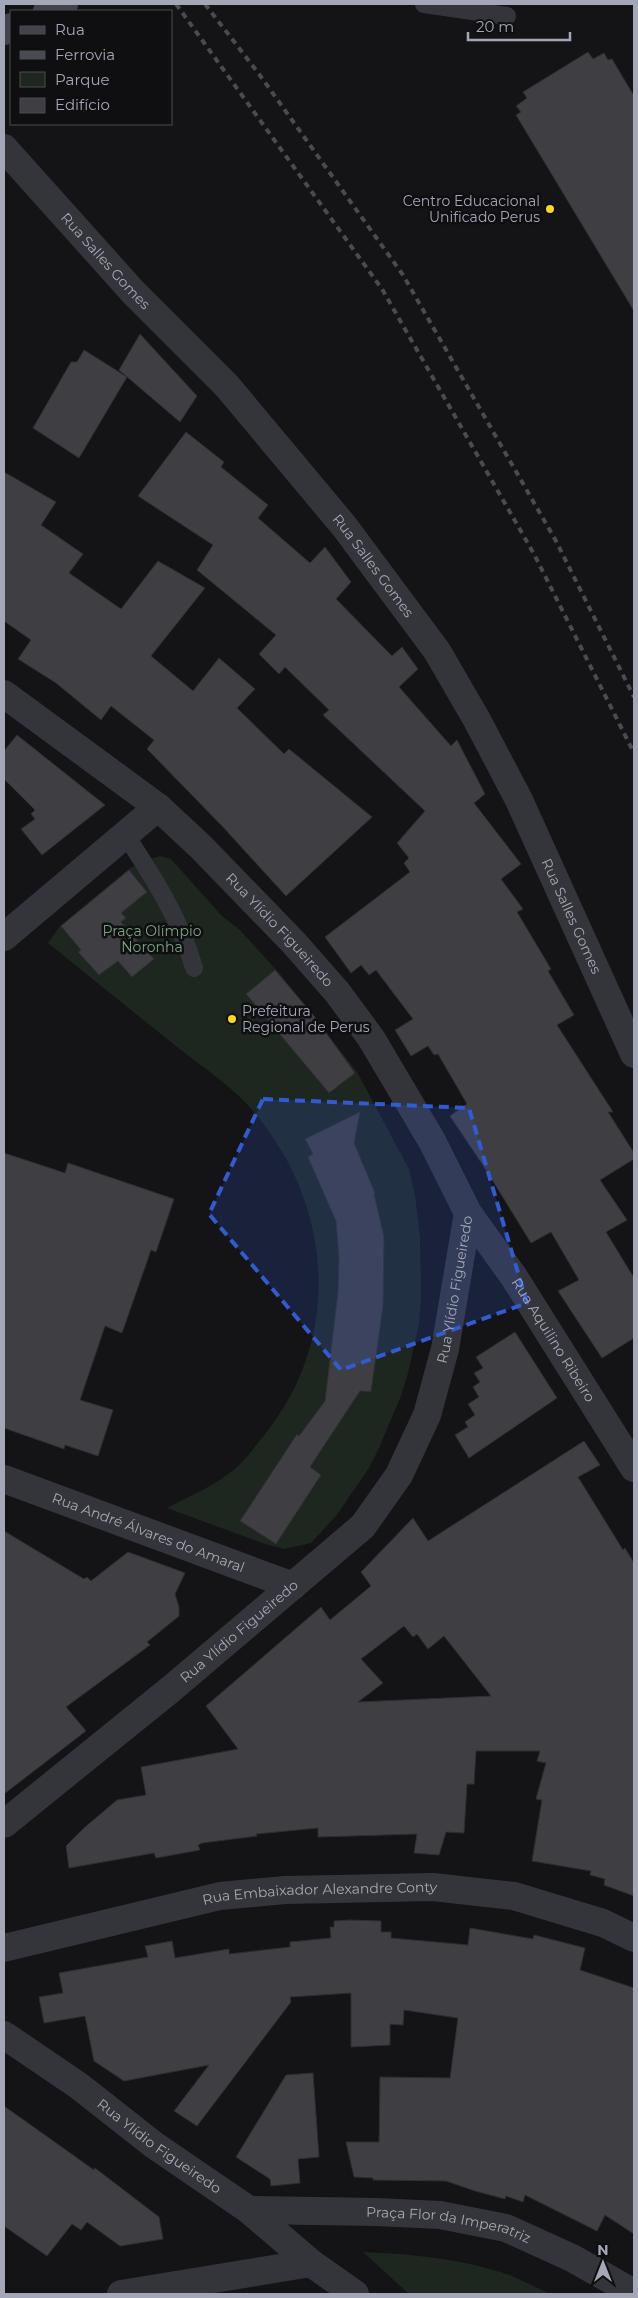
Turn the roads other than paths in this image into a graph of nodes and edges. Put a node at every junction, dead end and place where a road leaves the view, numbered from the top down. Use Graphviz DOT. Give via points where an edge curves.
graph roads {
  1 [pos="64,4"];
  2 [pos="424,4"];
  3 [pos="49,10"];
  4 [pos="506,16"];
  5 [pos="4,148"];
  6 [pos="4,694"];
  7 [pos="158,807"];
  8 [pos="125,834"];
  9 [pos="4,937"];
  10 [pos="194,968"];
  11 [pos="634,1054"];
  12 [pos="468,1213"];
  13 [pos="634,1468"];
  14 [pos="4,1479"];
  15 [pos="293,1586"];
  16 [pos="4,1824"];
  17 [pos="634,1938"];
  18 [pos="4,1948"];
  19 [pos="4,2034"];
  20 [pos="249,2210"];
  21 [pos="311,2263"];
  22 [pos="634,2293"];
  23 [pos="121,2294"];
  24 [pos="355,2294"];
  1 -- 3 [label="main road"];
  2 -- 4 [label="lane"];
  5 -- 11 [label="street, Rua Salles Gomes" via="133,292 227,386 344,526 437,651 519,800"];
  6 -- 7 [label="street, Rua Ylídio Figueiredo"];
  7 -- 8 [label="street"];
  7 -- 12 [label="street, Rua Ylídio Figueiredo" via="294,943 337,992 371,1038 432,1141"];
  8 -- 9 [label="street"];
  8 -- 10 [label="lane" via="173,911"];
  12 -- 13 [label="street, Rua Aquilino Ribeiro" via="514,1277"];
  12 -- 15 [label="street, Rua Ylídio Figueiredo" via="445,1349 427,1415 400,1475 363,1526"];
  14 -- 15 [label="street, Rua André Álvares do Amaral"];
  15 -- 16 [label="street, Rua Ylídio Figueiredo"];
  17 -- 18 [label="street, Rua Embaixador Alexandre Conty" via="603,1923 514,1896 433,1887 285,1890 220,1896"];
  19 -- 20 [label="street, Rua Ylídio Figueiredo" via="79,2086 154,2145"];
  20 -- 21 [label="street, Rua Ylídio Figueiredo"];
  20 -- 22 [label="street, Praça Flor da Imperatriz" via="440,2215 506,2228 572,2258"];
  21 -- 23 [label="street"];
  21 -- 24 [label="street, Rua Ylídio Figueiredo"];
}
